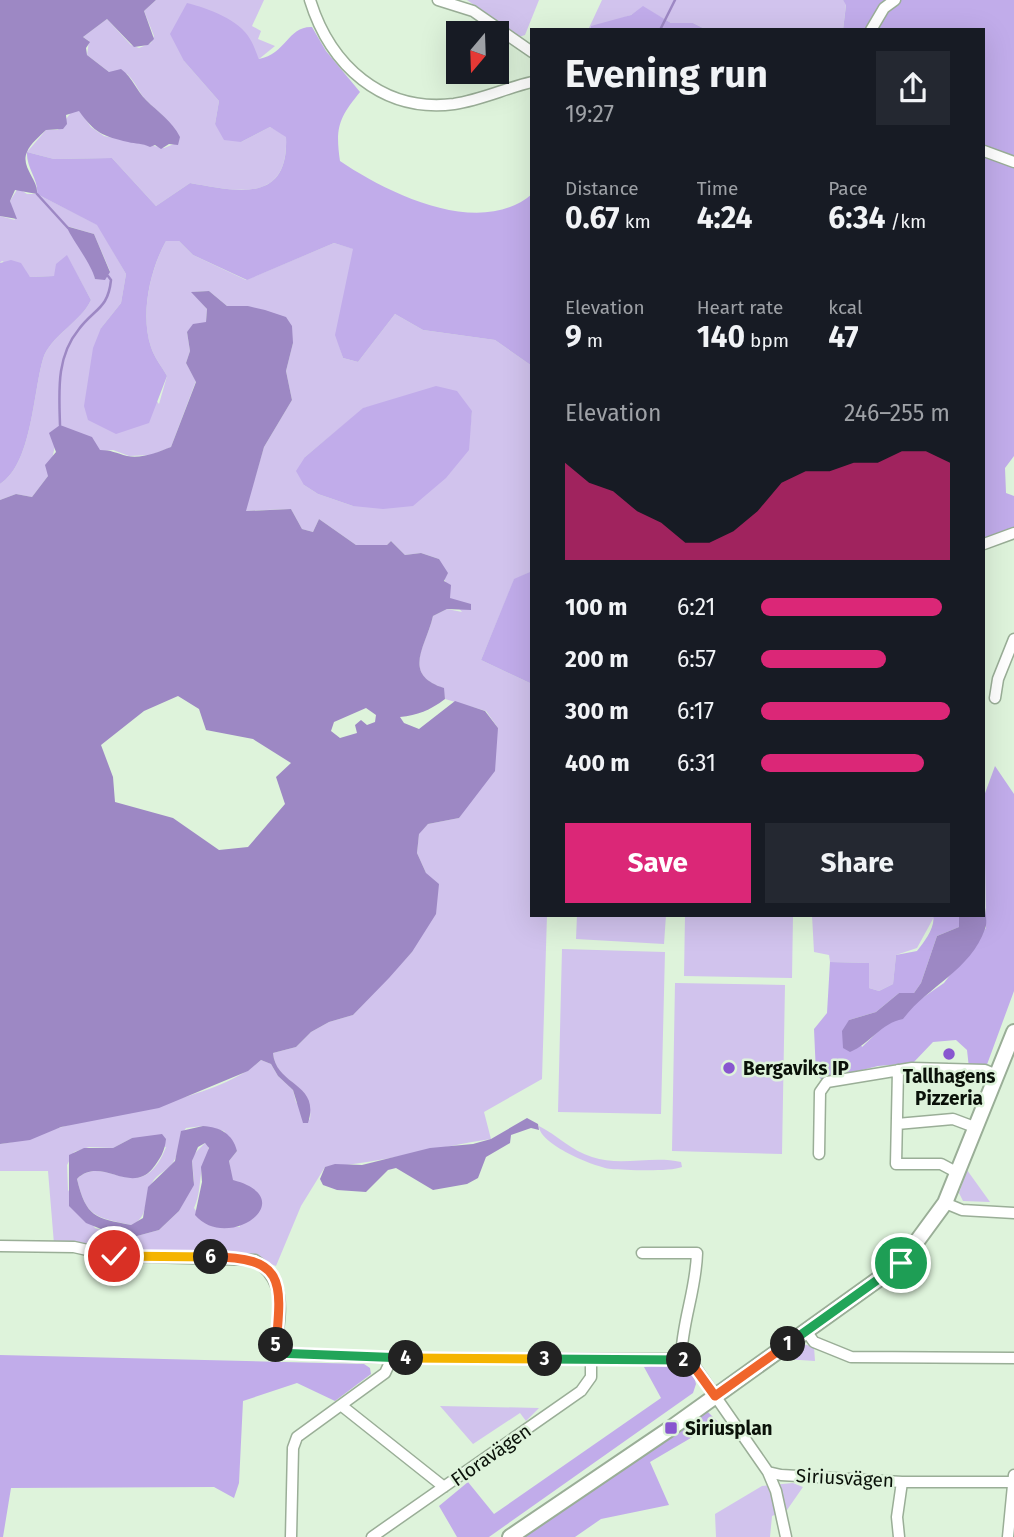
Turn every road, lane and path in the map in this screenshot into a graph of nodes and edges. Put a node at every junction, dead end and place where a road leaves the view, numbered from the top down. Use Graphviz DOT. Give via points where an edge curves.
graph roads {
  1 [pos="310,0"];
  2 [pos="438,0"];
  3 [pos="895,0"];
  4 [pos="871,28"];
  5 [pos="530,51"];
  6 [pos="530,83"];
  7 [pos="985,151"];
  8 [pos="1014,162"];
  9 [pos="1014,533"];
  10 [pos="985,544"];
  11 [pos="1014,639"];
  12 [pos="995,698"];
  13 [pos="1014,1032"];
  14 [pos="898,1070"];
  15 [pos="997,1075"];
  16 [pos="897,1124"];
  17 [pos="977,1128"];
  18 [pos="819,1154"];
  19 [pos="958,1173"];
  20 [pos="945,1203"];
  21 [pos="1014,1213"];
  22 [pos="0,1246"];
  23 [pos="642,1253"];
  24 [pos="806,1331"];
  25 [pos="392,1357"];
  26 [pos="1014,1358"];
  27 [pos="681,1359"];
  28 [pos="591,1360"];
  29 [pos="715,1396"];
  30 [pos="342,1406"];
  31 [pos="768,1472"];
  32 [pos="1014,1480"];
  33 [pos="902,1482"];
  34 [pos="444,1487"];
  35 [pos="291,1537"];
  36 [pos="372,1537"];
  37 [pos="510,1537"];
  38 [pos="786,1537"];
  39 [pos="899,1537"];
  40 [pos="1008,1537"];
  1 -- 6 [label="street" via="318,26 342,63 384,93 412,102 454,104"];
  2 -- 5 [label="street" via="473,11"];
  3 -- 4 [label="street"];
  7 -- 8 [label="street"];
  9 -- 10 [label="street"];
  11 -- 12 [label="street"];
  13 -- 15 [label="main road"];
  14 -- 15 [label="street" via="969,1068"];
  14 -- 16 [label="street"];
  14 -- 18 [label="street" via="827,1082 820,1092"];
  15 -- 17 [label="main road"];
  16 -- 17 [label="street" via="953,1119"];
  16 -- 19 [label="street" via="896,1164 941,1164"];
  17 -- 19 [label="main road"];
  19 -- 20 [label="main road"];
  20 -- 21 [label="street" via="962,1210"];
  20 -- 24 [label="main road" via="901,1263"];
  22 -- 25 [label="street" via="74,1247 114,1256 255,1260 277,1282 280,1306 275,1353"];
  23 -- 27 [label="street" via="697,1254 696,1285 685,1313"];
  24 -- 26 [label="street" via="814,1342 851,1357"];
  24 -- 29 [label="main road"];
  25 -- 28 [label="street"];
  25 -- 30 [label="street" via="385,1373"];
  27 -- 28 [label="street"];
  27 -- 29 [label="street, Siriusvägen" via="692,1364"];
  28 -- 34 [label="street, Floravägen" via="591,1377 581,1391"];
  29 -- 31 [label="street, Siriusvägen"];
  29 -- 37 [label="main road"];
  30 -- 34 [label="street"];
  30 -- 35 [label="street" via="297,1437"];
  31 -- 33 [label="street, Siriusvägen"];
  31 -- 38 [label="street"];
  32 -- 33 [label="street, Siriusvägen"];
  32 -- 40 [label="street"];
  33 -- 39 [label="street"];
  34 -- 36 [label="street, Floravägen"];
}
